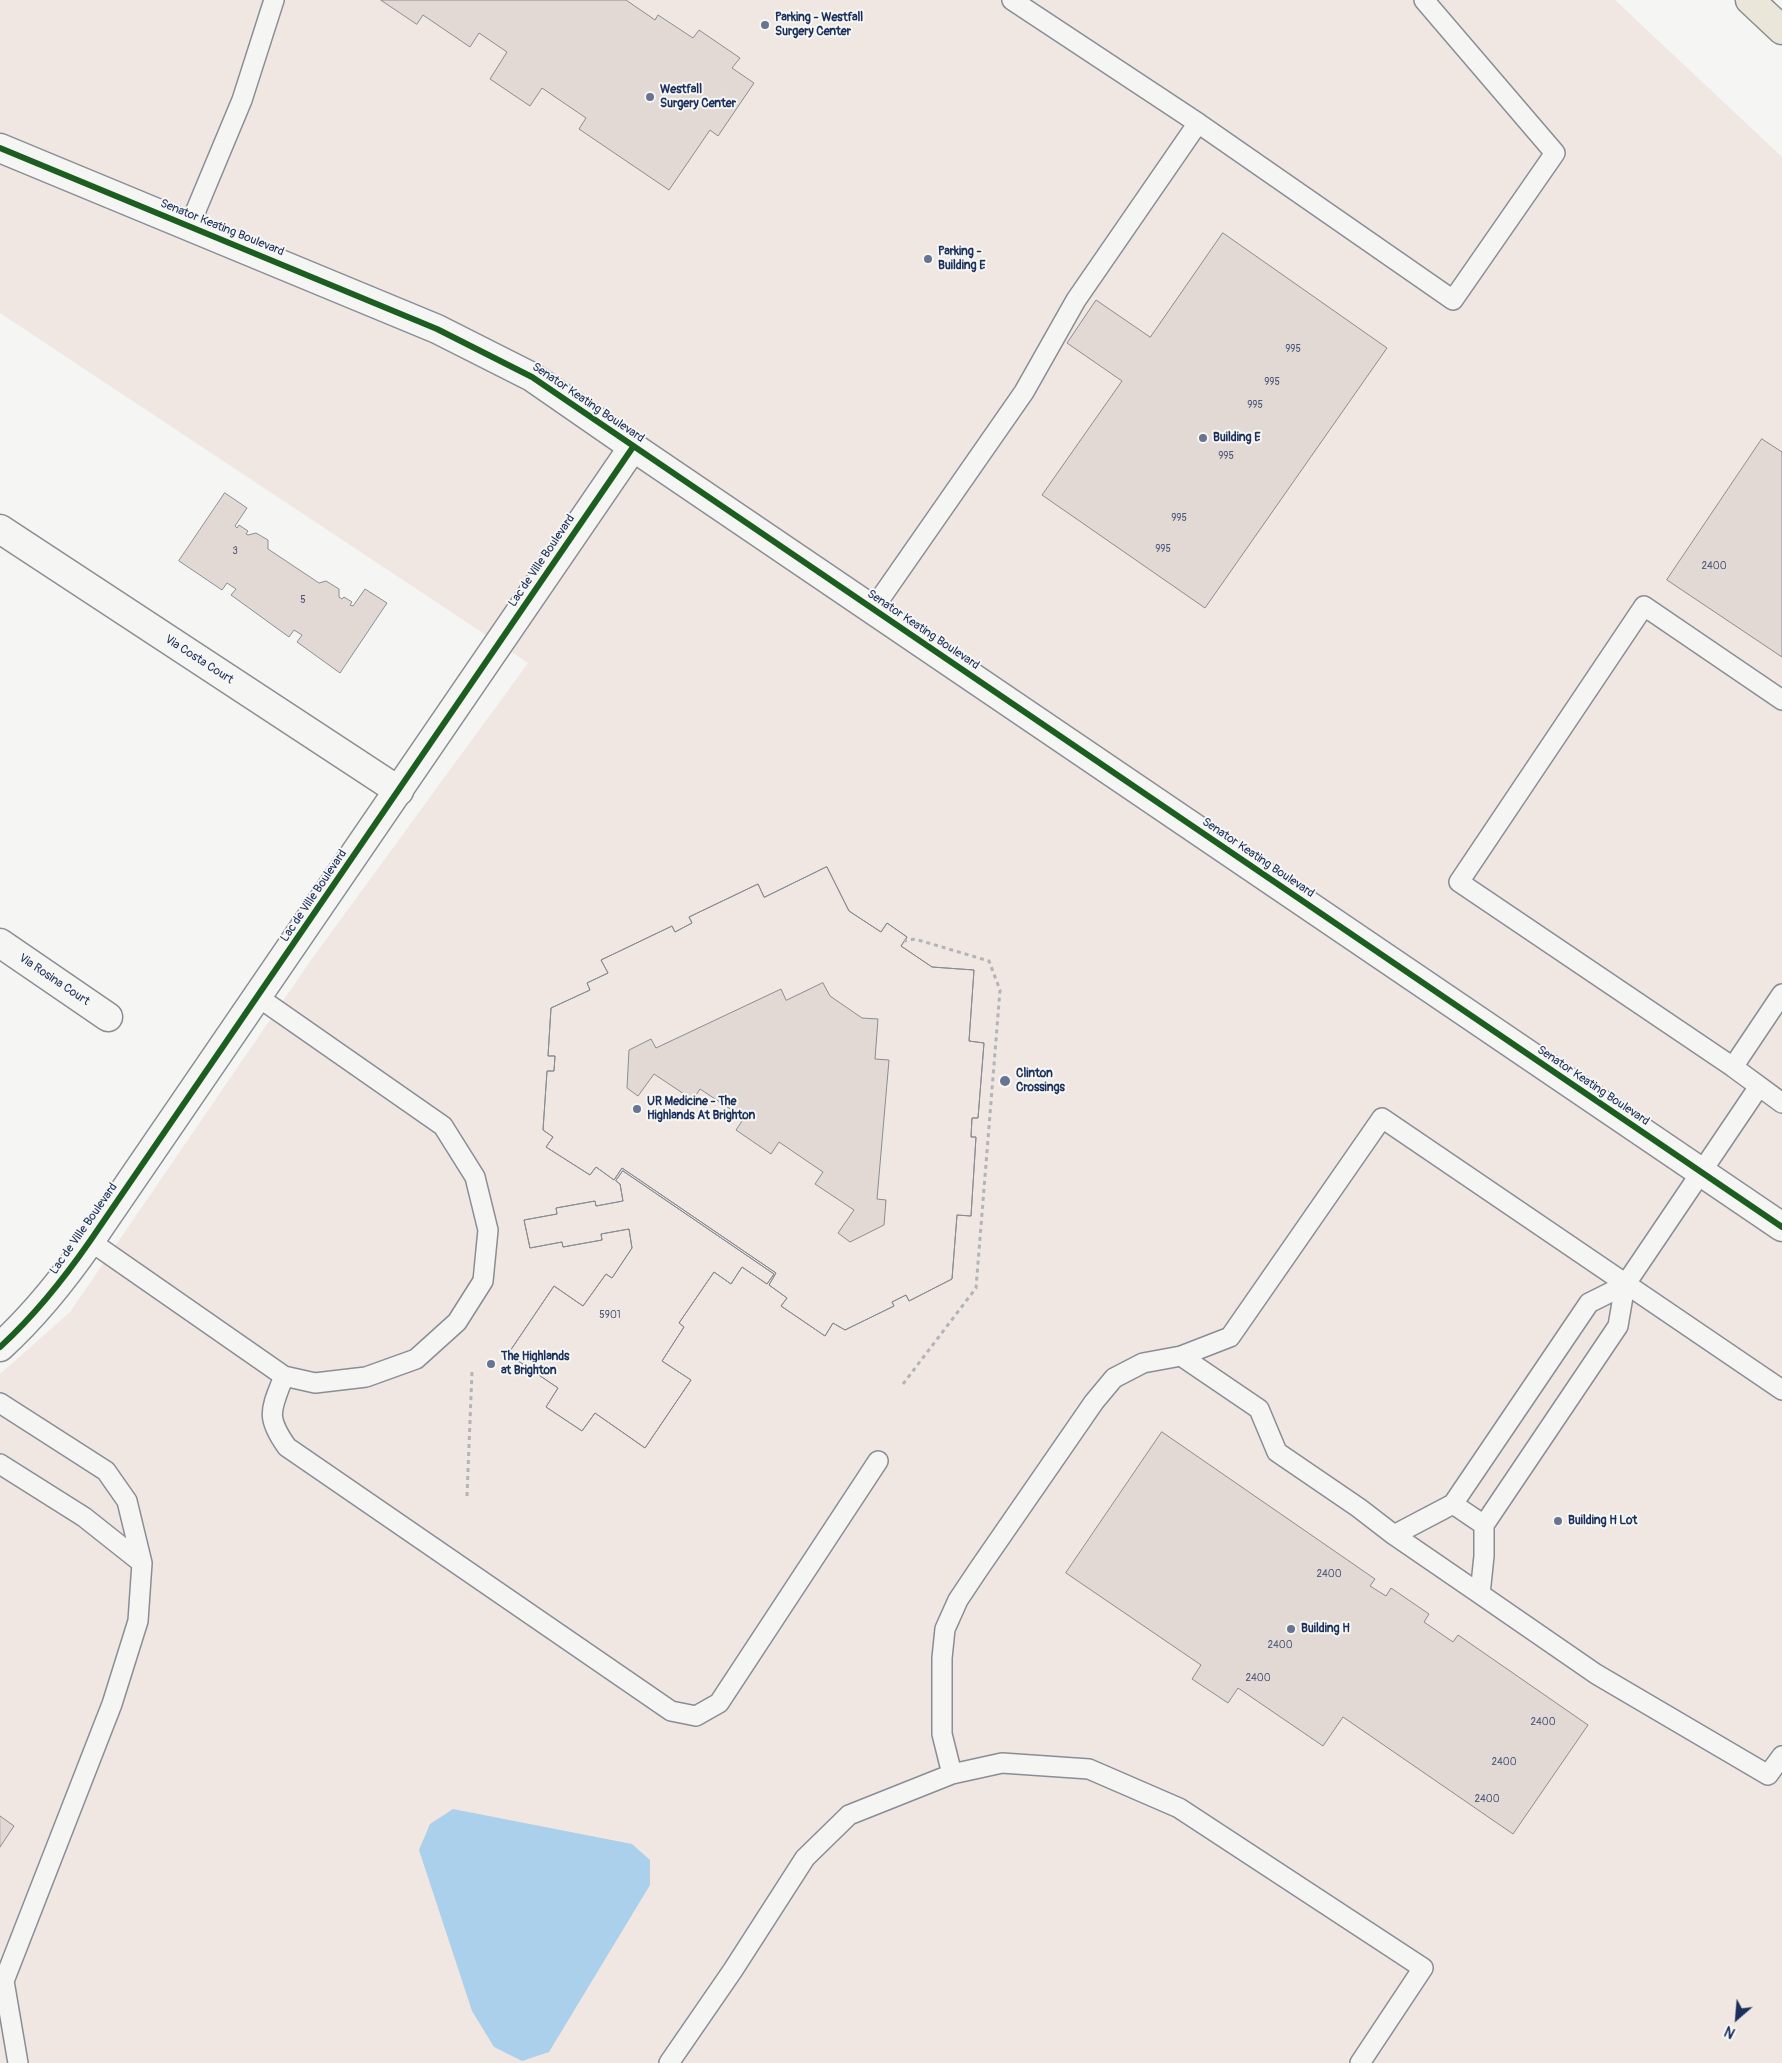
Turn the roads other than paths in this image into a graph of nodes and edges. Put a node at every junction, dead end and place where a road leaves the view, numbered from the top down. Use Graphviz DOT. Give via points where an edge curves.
graph roads {
  1 [pos="274,0"];
  2 [pos="1012,0"];
  3 [pos="1424,0"];
  4 [pos="1750,0"];
  5 [pos="1782,30"];
  6 [pos="1198,123"];
  7 [pos="0,148"];
  8 [pos="189,226"];
  9 [pos="633,447"];
  10 [pos="0,528"];
  11 [pos="872,609"];
  12 [pos="1782,700"];
  13 [pos="399,791"];
  14 [pos="0,943"];
  15 [pos="1782,994"];
  16 [pos="258,997"];
  17 [pos="108,1017"];
  18 [pos="1733,1067"];
  19 [pos="1758,1088"];
  20 [pos="1782,1103"];
  21 [pos="1701,1172"];
  22 [pos="1782,1227"];
  23 [pos="90,1241"];
  24 [pos="1625,1285"];
  25 [pos="0,1347"];
  26 [pos="1181,1356"];
  27 [pos="284,1376"];
  28 [pos="1782,1390"];
  29 [pos="0,1403"];
  30 [pos="878,1461"];
  31 [pos="0,1464"];
  32 [pos="1453,1504"];
  33 [pos="1484,1525"];
  34 [pos="1394,1534"];
  35 [pos="142,1563"];
  36 [pos="1480,1594"];
  37 [pos="1782,1756"];
  38 [pos="952,1774"];
  39 [pos="18,2063"];
  40 [pos="669,2063"];
  41 [pos="1360,2063"];
  1 -- 8 [label="lane" via="242,100"];
  2 -- 6 [label="lane"];
  3 -- 6 [label="lane" via="1555,153 1453,300"];
  4 -- 5 [label="highway"];
  6 -- 11 [label="lane" via="1076,300 1024,392"];
  7 -- 8 [label="street, Senator Keating Boulevard"];
  8 -- 9 [label="street, Senator Keating Boulevard" via="437,329 532,377"];
  9 -- 11 [label="street, Senator Keating Boulevard"];
  9 -- 13 [label="street, Lac de Ville Boulevard"];
  10 -- 13 [label="street, Via Costa Court"];
  11 -- 21 [label="street, Senator Keating Boulevard"];
  12 -- 18 [label="lane" via="1644,606 1459,882"];
  13 -- 16 [label="street, Lac de Ville Boulevard"];
  14 -- 17 [label="street, Via Rosina Court"];
  15 -- 18 [label="lane"];
  16 -- 23 [label="street, Lac de Ville Boulevard"];
  16 -- 27 [label="lane" via="443,1126 475,1177 488,1230 483,1280 457,1322 416,1359 366,1377 315,1383"];
  18 -- 19 [label="lane"];
  19 -- 20 [label="lane"];
  19 -- 21 [label="lane"];
  21 -- 22 [label="street, Senator Keating Boulevard"];
  21 -- 24 [label="lane"];
  23 -- 25 [label="street, Lac de Ville Boulevard" via="61,1283"];
  23 -- 27 [label="lane"];
  24 -- 26 [label="lane" via="1382,1118 1230,1337"];
  24 -- 28 [label="lane"];
  24 -- 32 [label="lane" via="1589,1303"];
  24 -- 33 [label="lane" via="1618,1326"];
  26 -- 34 [label="lane" via="1259,1409 1277,1452"];
  26 -- 38 [label="lane" via="1143,1362 1114,1378 1094,1402 958,1600 945,1629 942,1658 942,1734"];
  27 -- 30 [label="lane" via="271,1411 275,1430 287,1447 671,1711 696,1716 719,1703"];
  29 -- 35 [label="lane" via="106,1471 127,1501"];
  31 -- 35 [label="lane" via="84,1517"];
  32 -- 33 [label="lane"];
  32 -- 34 [label="lane"];
  33 -- 36 [label="lane"];
  34 -- 36 [label="lane"];
  35 -- 39 [label="lane" via="138,1621 112,1704 4,1981"];
  36 -- 37 [label="lane" via="1602,1678 1768,1775"];
  38 -- 40 [label="lane" via="849,1815 805,1858"];
  38 -- 41 [label="lane" via="1002,1763 1089,1769 1180,1808 1423,1968"];
}
